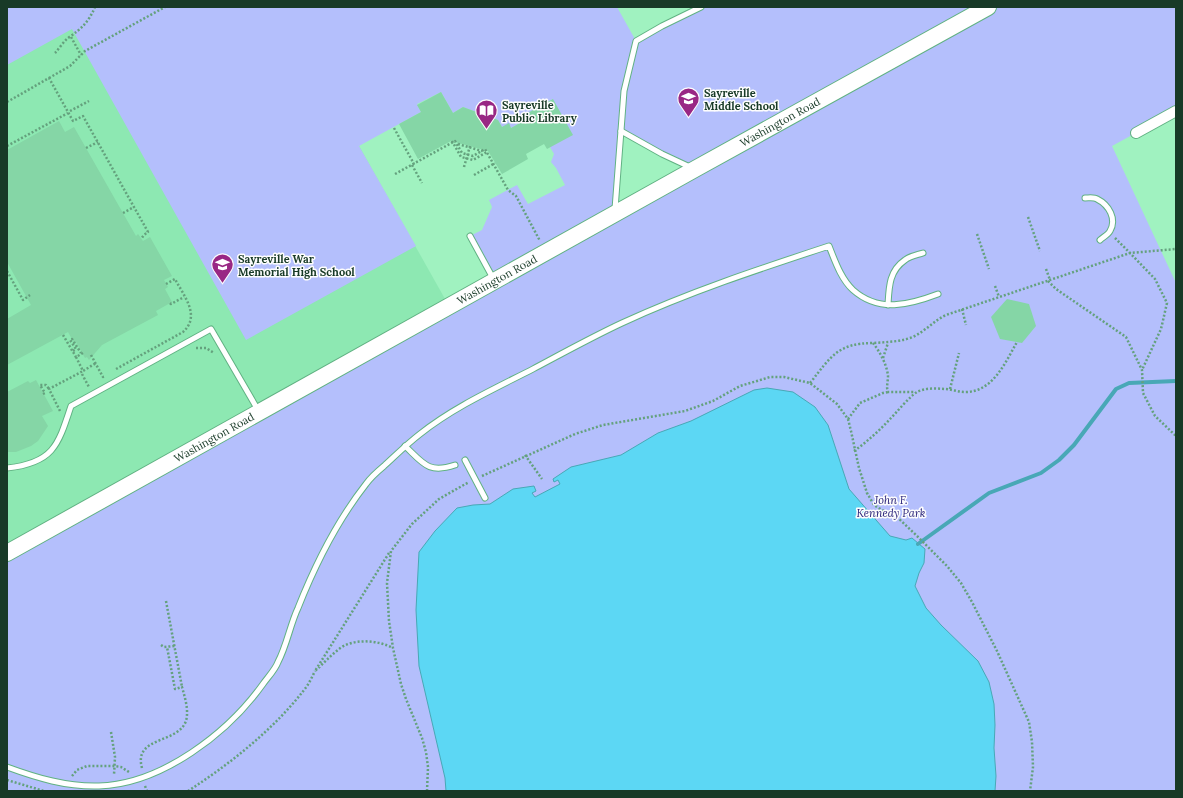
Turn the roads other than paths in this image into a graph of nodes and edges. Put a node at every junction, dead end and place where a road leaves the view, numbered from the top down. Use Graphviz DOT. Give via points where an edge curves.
graph roads {
  1 [pos="701,7"];
  2 [pos="981,9"];
  3 [pos="1176,111"];
  4 [pos="621,131"];
  5 [pos="1136,133"];
  6 [pos="695,169"];
  7 [pos="1085,198"];
  8 [pos="615,214"];
  9 [pos="470,236"];
  10 [pos="1100,240"];
  11 [pos="923,253"];
  12 [pos="494,281"];
  13 [pos="938,294"];
  14 [pos="888,305"];
  15 [pos="259,412"];
  16 [pos="404,446"];
  17 [pos="466,460"];
  18 [pos="455,465"];
  19 [pos="7,468"];
  20 [pos="485,498"];
  21 [pos="7,553"];
  22 [pos="7,767"];
  1 -- 4 [label="lane" via="636,41 624,91"];
  2 -- 6 [label="main road, Washington Road"];
  3 -- 5 [label="street"];
  4 -- 6 [label="lane"];
  4 -- 8 [label="lane"];
  6 -- 8 [label="main road, Washington Road"];
  7 -- 10 [label="lane" via="1096,198 1111,211 1113,221 1110,232"];
  8 -- 12 [label="main road, Washington Road"];
  9 -- 12 [label="lane"];
  11 -- 14 [label="lane" via="905,259 892,273"];
  12 -- 15 [label="main road, Washington Road"];
  13 -- 14 [label="lane" via="916,302"];
  14 -- 16 [label="lane" via="870,301 852,289 828,246 722,282 621,323 458,407"];
  15 -- 19 [label="lane" via="211,329 71,406 61,436 43,458"];
  15 -- 21 [label="main road, Washington Road"];
  16 -- 18 [label="lane" via="428,467 446,468"];
  16 -- 22 [label="lane" via="367,482 324,550 298,607 278,663 250,702 203,746 142,777 101,786 62,783"];
  17 -- 20 [label="lane"];
}
